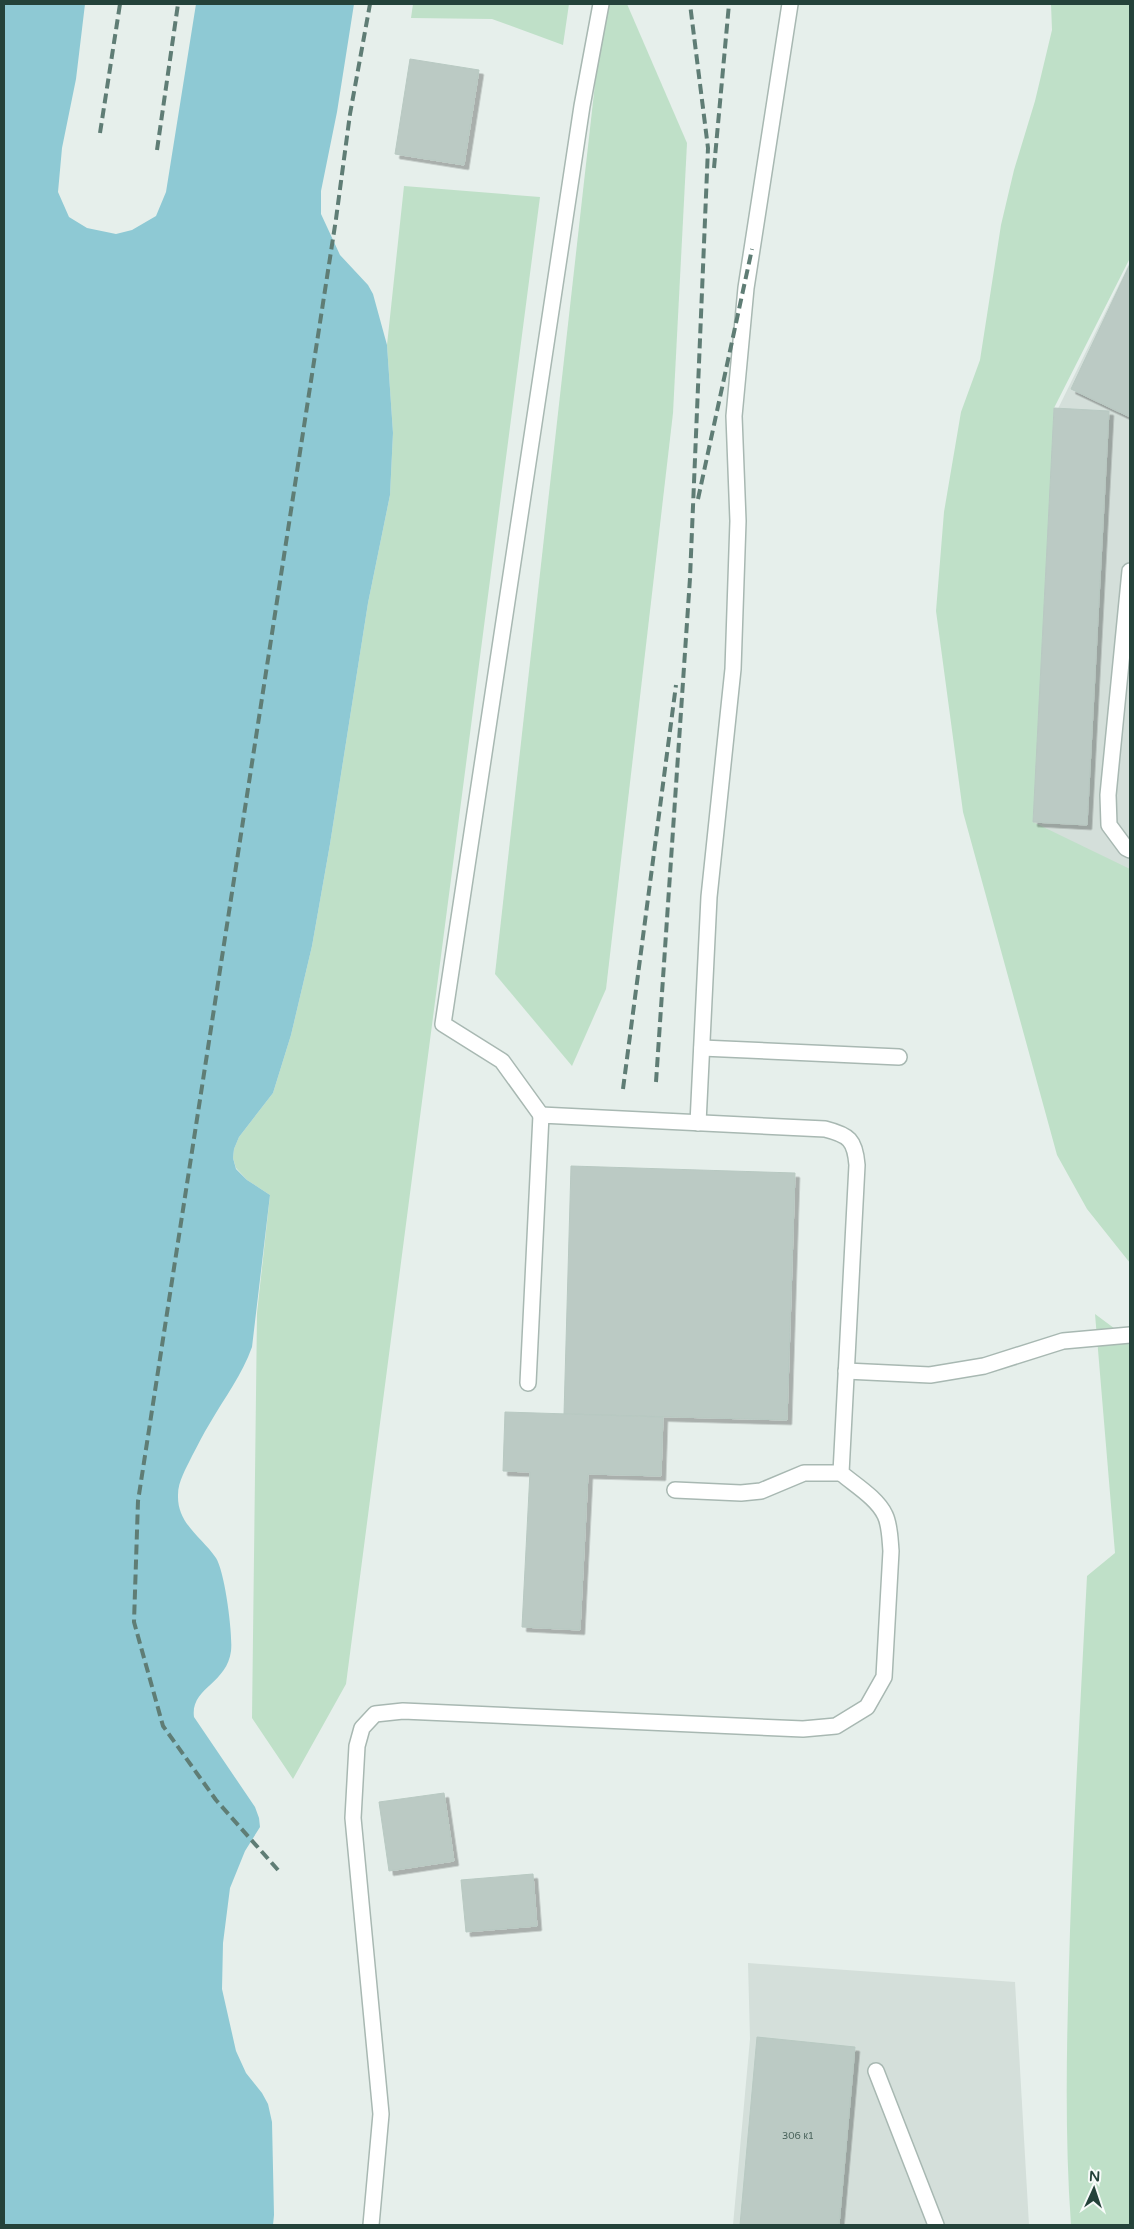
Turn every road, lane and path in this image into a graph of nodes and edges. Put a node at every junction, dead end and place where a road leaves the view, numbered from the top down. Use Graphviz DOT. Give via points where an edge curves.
graph roads {
  1 [pos="601,4"];
  2 [pos="790,4"];
  3 [pos="1130,571"];
  4 [pos="1130,850"];
  5 [pos="702,1048"];
  6 [pos="899,1057"];
  7 [pos="541,1115"];
  8 [pos="698,1123"];
  9 [pos="1130,1335"];
  10 [pos="846,1371"];
  11 [pos="528,1384"];
  12 [pos="841,1473"];
  13 [pos="675,1490"];
  14 [pos="876,2072"];
  15 [pos="370,2225"];
  16 [pos="936,2225"];
  1 -- 7 [label="lane" via="582,106 443,1024 502,1061"];
  2 -- 5 [label="lane" via="746,288 734,416 738,521 733,669 710,898"];
  3 -- 4 [label="lane" via="1108,794 1109,825"];
  5 -- 6 [label="lane"];
  5 -- 8 [label="lane"];
  7 -- 8 [label="lane"];
  7 -- 11 [label="lane"];
  8 -- 10 [label="lane" via="825,1129 843,1134 855,1148 857,1165"];
  9 -- 10 [label="lane" via="1063,1341 984,1366 930,1375"];
  10 -- 12 [label="lane"];
  12 -- 13 [label="lane" via="804,1473 761,1491"];
  12 -- 15 [label="lane" via="885,1514 891,1551 884,1677 867,1707 836,1726 803,1729 403,1711 375,1714 362,1728 357,1746 353,1818 381,2114"];
  14 -- 16 [label="lane"];
}
